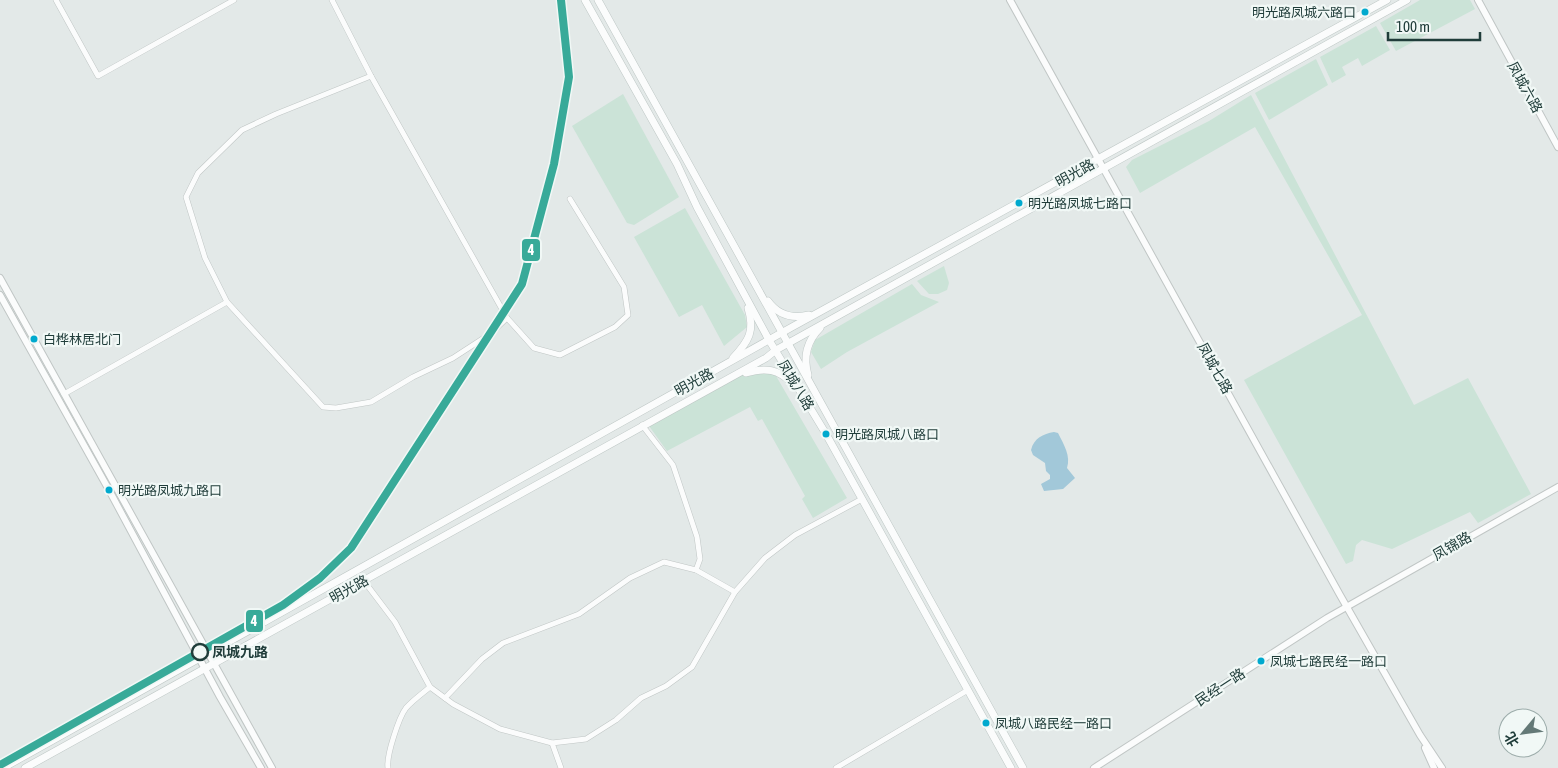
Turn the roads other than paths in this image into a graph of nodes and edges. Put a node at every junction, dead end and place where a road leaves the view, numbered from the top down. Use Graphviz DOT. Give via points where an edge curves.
graph roads {
  1 [pos="56,0"];
  2 [pos="234,0"];
  3 [pos="332,0"];
  4 [pos="585,0"];
  5 [pos="598,0"];
  6 [pos="1010,0"];
  7 [pos="1387,0"];
  8 [pos="1407,0"];
  9 [pos="1478,0"];
  10 [pos="371,76"];
  11 [pos="1558,147"];
  12 [pos="1099,160"];
  13 [pos="1104,168"];
  14 [pos="570,199"];
  15 [pos="0,278"];
  16 [pos="756,285"];
  17 [pos="744,293"];
  18 [pos="0,295"];
  19 [pos="227,302"];
  20 [pos="821,312"];
  21 [pos="506,318"];
  22 [pos="827,322"];
  23 [pos="783,333"];
  24 [pos="770,340"];
  25 [pos="788,343"];
  26 [pos="776,350"];
  27 [pos="727,364"];
  28 [pos="734,376"];
  29 [pos="812,388"];
  30 [pos="801,393"];
  31 [pos="64,394"];
  32 [pos="642,425"];
  33 [pos="1558,487"];
  34 [pos="862,499"];
  35 [pos="696,570"];
  36 [pos="364,581"];
  37 [pos="735,592"];
  38 [pos="1347,607"];
  39 [pos="209,653"];
  40 [pos="199,659"];
  41 [pos="214,664"];
  42 [pos="204,669"];
  43 [pos="430,686"];
  44 [pos="968,690"];
  45 [pos="446,698"];
  46 [pos="1420,735"];
  47 [pos="552,744"];
  48 [pos="3,768"];
  49 [pos="25,768"];
  50 [pos="261,768"];
  51 [pos="272,768"];
  52 [pos="388,768"];
  53 [pos="561,768"];
  54 [pos="836,768"];
  55 [pos="1011,768"];
  56 [pos="1023,768"];
  57 [pos="1094,768"];
  58 [pos="1434,768"];
  59 [pos="1442,768"];
  1 -- 2 [label="street" via="98,76"];
  3 -- 10 [label="street"];
  4 -- 17 [label="main road, 凤城八路" via="677,164"];
  5 -- 16 [label="main road, 凤城八路"];
  6 -- 12 [label="street, 凤城七路"];
  7 -- 12 [label="main road, 明光路"];
  8 -- 13 [label="main road, 明光路"];
  9 -- 11 [label="street, 凤城六路"];
  10 -- 19 [label="street" via="242,130 198,173 186,197 205,258"];
  10 -- 21 [label="street"];
  12 -- 13 [label="street, 凤城七路"];
  12 -- 20 [label="main road, 明光路"];
  13 -- 22 [label="main road, 明光路"];
  13 -- 38 [label="street, 凤城七路"];
  14 -- 21 [label="street" via="624,287 628,315 615,327 560,355 534,348"];
  15 -- 31 [label="street"];
  16 -- 20 [label="main road" via="776,310 788,316 803,317"];
  16 -- 23 [label="main road, 凤城八路"];
  17 -- 24 [label="main road, 凤城八路"];
  17 -- 27 [label="main road" via="752,320 752,333"];
  18 -- 40 [label="street"];
  19 -- 21 [label="street" via="323,407 336,408 371,402 454,358 490,334"];
  19 -- 31 [label="street"];
  20 -- 23 [label="main road, 明光路"];
  22 -- 25 [label="main road, 明光路"];
  22 -- 29 [label="main road" via="815,333 806,350"];
  23 -- 24 [label="main road, 明光路"];
  23 -- 25 [label="main road, 凤城八路"];
  24 -- 26 [label="main road, 凤城八路"];
  24 -- 27 [label="main road, 明光路"];
  25 -- 26 [label="main road, 明光路"];
  25 -- 29 [label="main road, 凤城八路"];
  26 -- 28 [label="main road, 明光路"];
  26 -- 30 [label="main road, 凤城八路"];
  27 -- 39 [label="main road, 明光路"];
  28 -- 30 [label="main road" via="762,369 773,370 785,376"];
  28 -- 32 [label="main road, 明光路"];
  29 -- 56 [label="main road, 凤城八路"];
  30 -- 34 [label="main road, 凤城八路"];
  31 -- 39 [label="street"];
  32 -- 35 [label="street" via="673,464 697,537 700,558"];
  32 -- 36 [label="main road, 明光路"];
  33 -- 38 [label="street, 凤锦路"];
  34 -- 37 [label="street" via="795,535 765,558"];
  34 -- 44 [label="main road, 凤城八路"];
  35 -- 37 [label="street"];
  35 -- 45 [label="street" via="664,562 630,578 579,614 503,644 482,659"];
  36 -- 41 [label="main road, 明光路"];
  36 -- 43 [label="street" via="395,622"];
  37 -- 47 [label="street" via="692,667 666,686 641,698 616,720 586,739"];
  38 -- 46 [label="street, 凤城七路"];
  38 -- 57 [label="street, 民经一路"];
  39 -- 40 [label="main road, 明光路"];
  39 -- 41 [label="street"];
  40 -- 42 [label="street"];
  40 -- 48 [label="main road, 明光路"];
  41 -- 42 [label="main road, 明光路"];
  41 -- 51 [label="street"];
  42 -- 49 [label="main road, 明光路"];
  42 -- 50 [label="street"];
  43 -- 45 [label="street"];
  43 -- 52 [label="street" via="405,708 387,762"];
  44 -- 54 [label="street"];
  44 -- 55 [label="main road, 凤城八路"];
  45 -- 47 [label="street" via="500,730"];
  46 -- 58 [label="street, 凤城七路"];
  46 -- 59 [label="street, 凤城七路"];
  47 -- 53 [label="street"];
}
